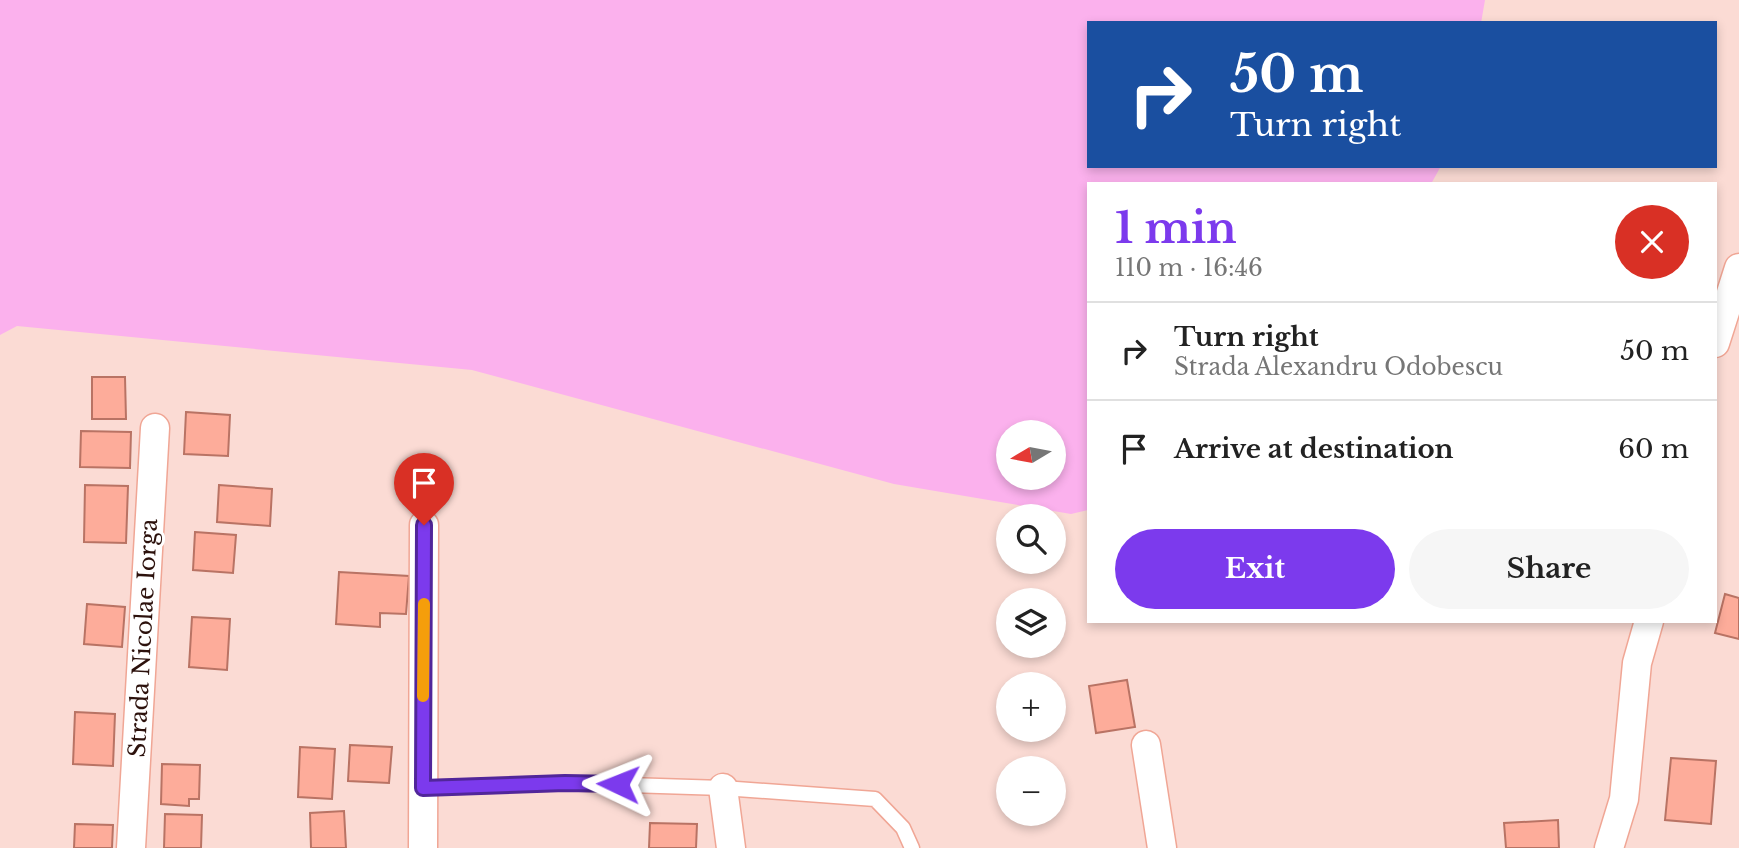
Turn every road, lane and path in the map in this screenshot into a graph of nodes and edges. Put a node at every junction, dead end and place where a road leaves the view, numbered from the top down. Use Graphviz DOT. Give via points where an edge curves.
graph roads {
  1 [pos="1739,268"];
  2 [pos="1717,337"];
  3 [pos="155,428"];
  4 [pos="424,525"];
  5 [pos="1648,623"];
  6 [pos="1146,746"];
  7 [pos="423,788"];
  8 [pos="723,788"];
  9 [pos="131,848"];
  10 [pos="423,848"];
  11 [pos="731,848"];
  12 [pos="912,848"];
  13 [pos="1162,848"];
  14 [pos="1609,848"];
  1 -- 2 [label="street"];
  3 -- 9 [label="street, Strada Nicolae Iorga"];
  4 -- 7 [label="street"];
  5 -- 14 [label="street" via="1637,663 1625,799"];
  6 -- 13 [label="street"];
  7 -- 8 [label="lane" via="565,783"];
  7 -- 10 [label="street"];
  8 -- 11 [label="street"];
  8 -- 12 [label="lane" via="875,799 903,828"];
}
